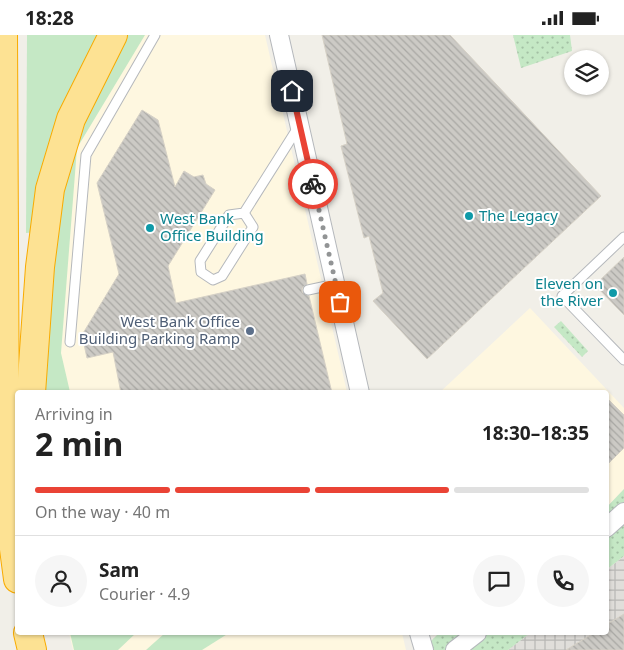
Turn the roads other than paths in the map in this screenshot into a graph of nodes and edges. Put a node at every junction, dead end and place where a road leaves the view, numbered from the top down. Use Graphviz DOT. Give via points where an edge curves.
graph roads {
  1 [pos="3,35"];
  2 [pos="113,35"];
  3 [pos="155,35"];
  4 [pos="279,35"];
  5 [pos="300,125"];
  6 [pos="244,213"];
  7 [pos="624,237"];
  8 [pos="336,284"];
  9 [pos="308,290"];
  10 [pos="70,342"];
  11 [pos="624,360"];
  12 [pos="31,390"];
  13 [pos="359,390"];
  14 [pos="624,512"];
  15 [pos="609,525"];
  16 [pos="15,556"];
  17 [pos="28,635"];
  18 [pos="420,635"];
  19 [pos="474,635"];
  20 [pos="32,650"];
  21 [pos="424,650"];
  22 [pos="455,650"];
  1 -- 16 [label="highway" via="5,437"];
  2 -- 12 [label="highway" via="71,119 50,189 40,267"];
  3 -- 10 [label="lane" via="86,155"];
  4 -- 5 [label="street"];
  5 -- 6 [label="lane"];
  5 -- 8 [label="street"];
  6 -- 6 [label="lane" via="253,227 222,276 213,280 201,272 200,261 230,215"];
  7 -- 11 [label="lane" via="562,296"];
  8 -- 9 [label="lane"];
  8 -- 13 [label="street"];
  14 -- 15 [label="street"];
  17 -- 20 [label="highway"];
  18 -- 21 [label="street"];
  19 -- 22 [label="street"];
}
